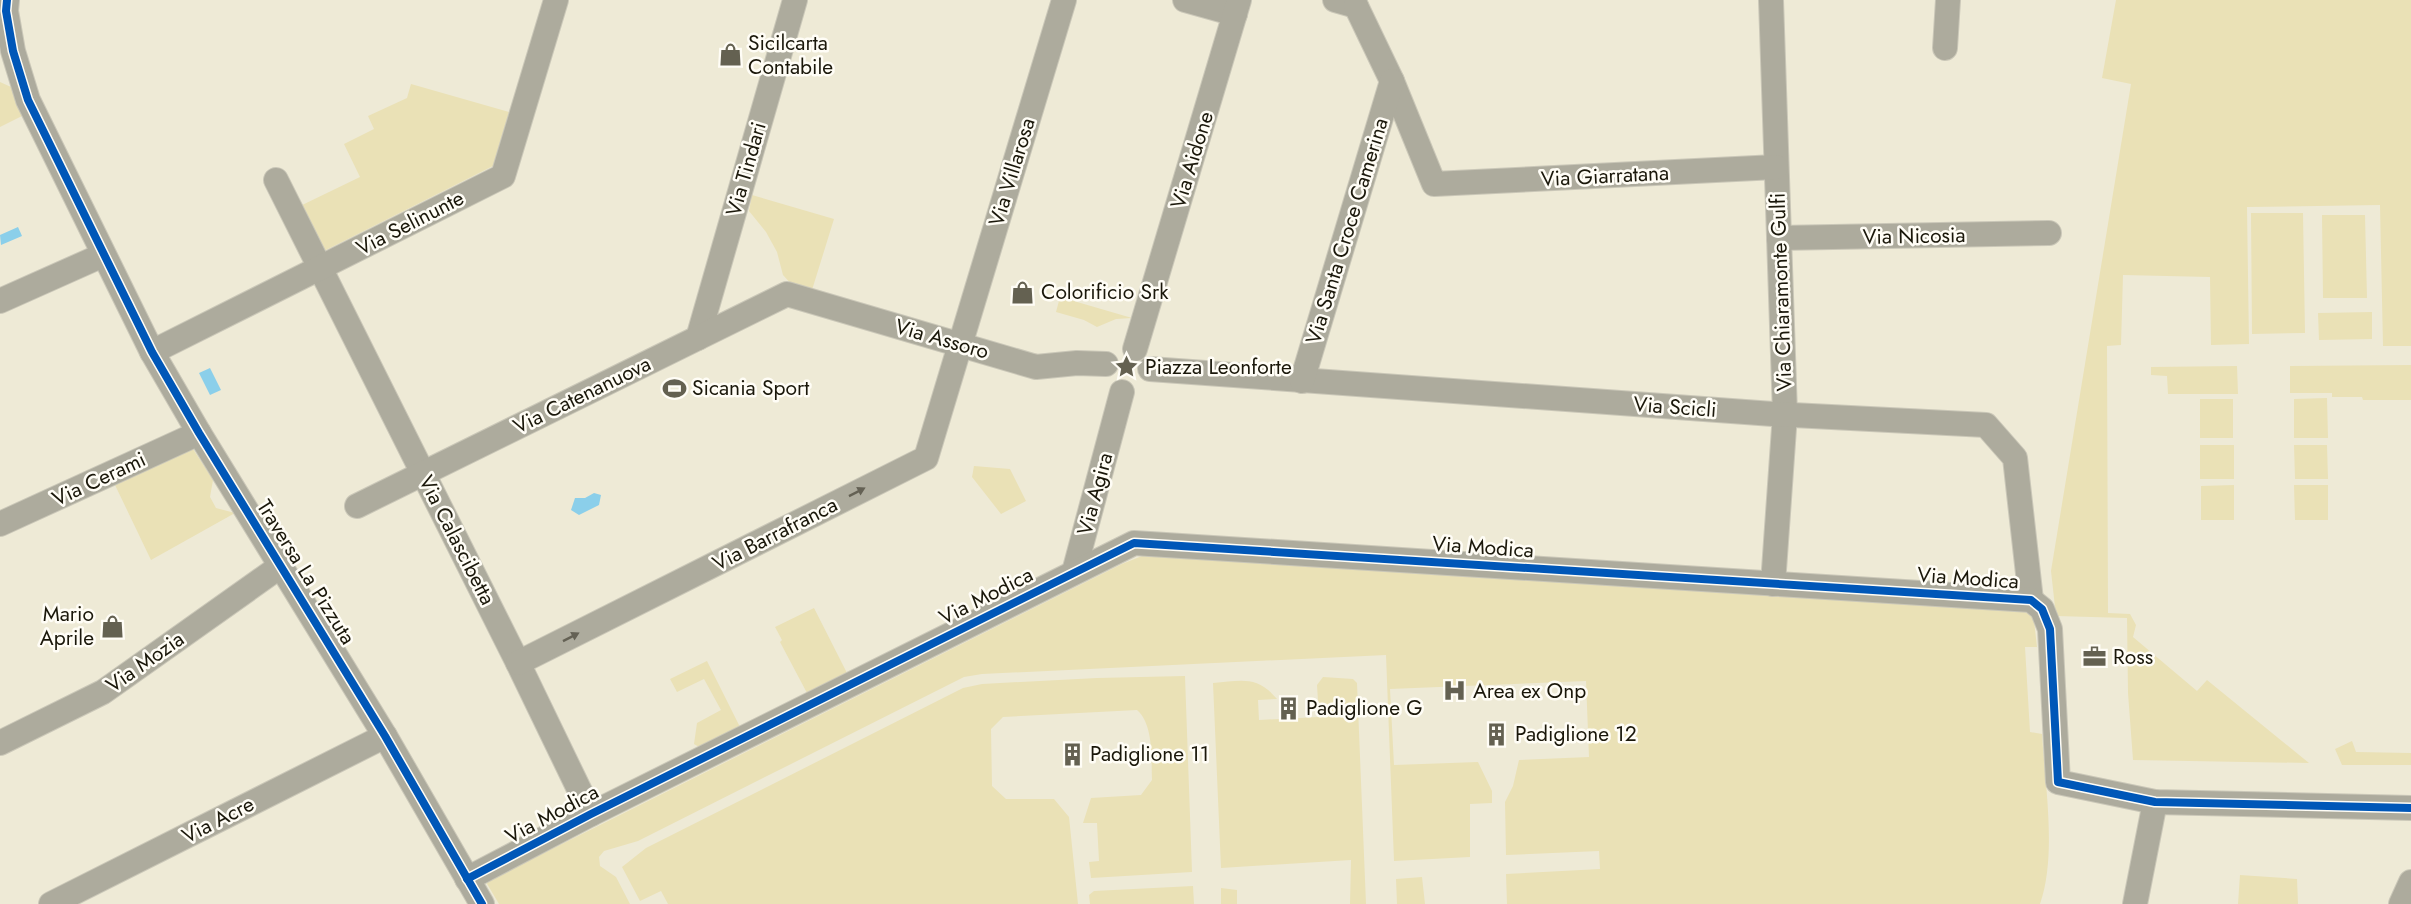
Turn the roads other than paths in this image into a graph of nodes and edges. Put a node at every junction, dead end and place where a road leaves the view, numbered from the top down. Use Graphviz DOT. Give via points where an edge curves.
graph roads {
  1 [pos="556,0"];
  2 [pos="795,0"];
  3 [pos="1064,0"];
  4 [pos="1185,0"];
  5 [pos="1771,0"];
  6 [pos="1948,0"];
  7 [pos="1350,2"];
  8 [pos="1237,7"];
  9 [pos="4,11"];
  10 [pos="1945,48"];
  11 [pos="0,65"];
  12 [pos="1392,81"];
  13 [pos="28,100"];
  14 [pos="1776,167"];
  15 [pos="276,180"];
  16 [pos="2049,233"];
  17 [pos="1779,238"];
  18 [pos="103,255"];
  19 [pos="318,269"];
  20 [pos="808,300"];
  21 [pos="0,301"];
  22 [pos="698,338"];
  23 [pos="961,345"];
  24 [pos="1136,349"];
  25 [pos="152,352"];
  26 [pos="1106,364"];
  27 [pos="1150,369"];
  28 [pos="1302,381"];
  29 [pos="1122,392"];
  30 [pos="1785,414"];
  31 [pos="199,433"];
  32 [pos="423,473"];
  33 [pos="357,506"];
  34 [pos="1088,523"];
  35 [pos="0,524"];
  36 [pos="1134,543"];
  37 [pos="282,565"];
  38 [pos="1074,572"];
  39 [pos="1773,584"];
  40 [pos="2031,600"];
  41 [pos="518,663"];
  42 [pos="385,736"];
  43 [pos="0,743"];
  44 [pos="2155,802"];
  45 [pos="2411,808"];
  46 [pos="591,814"];
  47 [pos="467,879"];
  48 [pos="2411,882"];
  49 [pos="51,904"];
  50 [pos="482,904"];
  51 [pos="2135,904"];
  52 [pos="2401,904"];
  1 -- 19 [label="street, Via Selinunte" via="503,176"];
  2 -- 22 [label="street, Via Tindari"];
  3 -- 23 [label="street, Via Villarosa"];
  4 -- 8 [label="street"];
  5 -- 14 [label="street, Via Chiaramonte Gulfi"];
  6 -- 10 [label="street"];
  7 -- 12 [label="street"];
  8 -- 24 [label="street, Via Aidone"];
  9 -- 13 [label="street"];
  11 -- 13 [label="street"];
  12 -- 14 [label="street, Via Giarratana" via="1434,184"];
  12 -- 28 [label="street, Via Santa Croce Camerina"];
  13 -- 18 [label="street, Traversa La Pizzuta"];
  14 -- 17 [label="street, Via Chiaramonte Gulfi"];
  15 -- 19 [label="street, Via Calascibetta"];
  16 -- 17 [label="street, Via Nicosia"];
  17 -- 30 [label="street, Via Chiaramonte Gulfi"];
  18 -- 21 [label="street"];
  18 -- 25 [label="street, Traversa La Pizzuta"];
  19 -- 25 [label="street, Via Selinunte"];
  19 -- 32 [label="street, Via Calascibetta"];
  20 -- 22 [label="street, Via Catenanuova" via="787,294"];
  20 -- 23 [label="street, Via Assoro"];
  22 -- 32 [label="street, Via Catenanuova"];
  23 -- 26 [label="street, Via Assoro" via="1036,367"];
  41 -- 23 [label="street, Via Barrafranca, one-way" via="926,458"];
  24 -- 26 [label="street" via="1114,352"];
  24 -- 27 [label="street" via="1146,357"];
  25 -- 31 [label="street, Traversa La Pizzuta"];
  26 -- 29 [label="street" via="1107,378"];
  27 -- 28 [label="street, Via Scicli"];
  27 -- 29 [label="street" via="1142,387"];
  28 -- 30 [label="street, Via Scicli"];
  29 -- 34 [label="street, Via Agira"];
  30 -- 39 [label="street, Via Chiaramonte Gulfi"];
  30 -- 40 [label="street, Via Scicli" via="1986,425 2015,458"];
  31 -- 35 [label="street, Via Cerami"];
  31 -- 37 [label="street, Traversa La Pizzuta"];
  32 -- 33 [label="street, Via Catenanuova"];
  32 -- 41 [label="street, Via Calascibetta"];
  34 -- 36 [label="street" via="1110,539"];
  34 -- 38 [label="street, Via Agira"];
  36 -- 38 [label="street, Via Modica"];
  36 -- 39 [label="street, Via Modica"];
  37 -- 42 [label="street, Traversa La Pizzuta"];
  37 -- 43 [label="street, Via Mozia" via="103,692"];
  38 -- 46 [label="street, Via Modica"];
  39 -- 40 [label="street, Via Modica"];
  40 -- 44 [label="street, Via Modica" via="2042,609 2050,629 2058,782"];
  41 -- 46 [label="street, Via Calascibetta"];
  42 -- 47 [label="street, Traversa La Pizzuta"];
  42 -- 49 [label="street, Via Acre"];
  44 -- 45 [label="street, Via Modica"];
  44 -- 51 [label="street"];
  46 -- 47 [label="street, Via Modica"];
  47 -- 50 [label="street, Traversa La Pizzuta"];
  48 -- 52 [label="street"];
}
